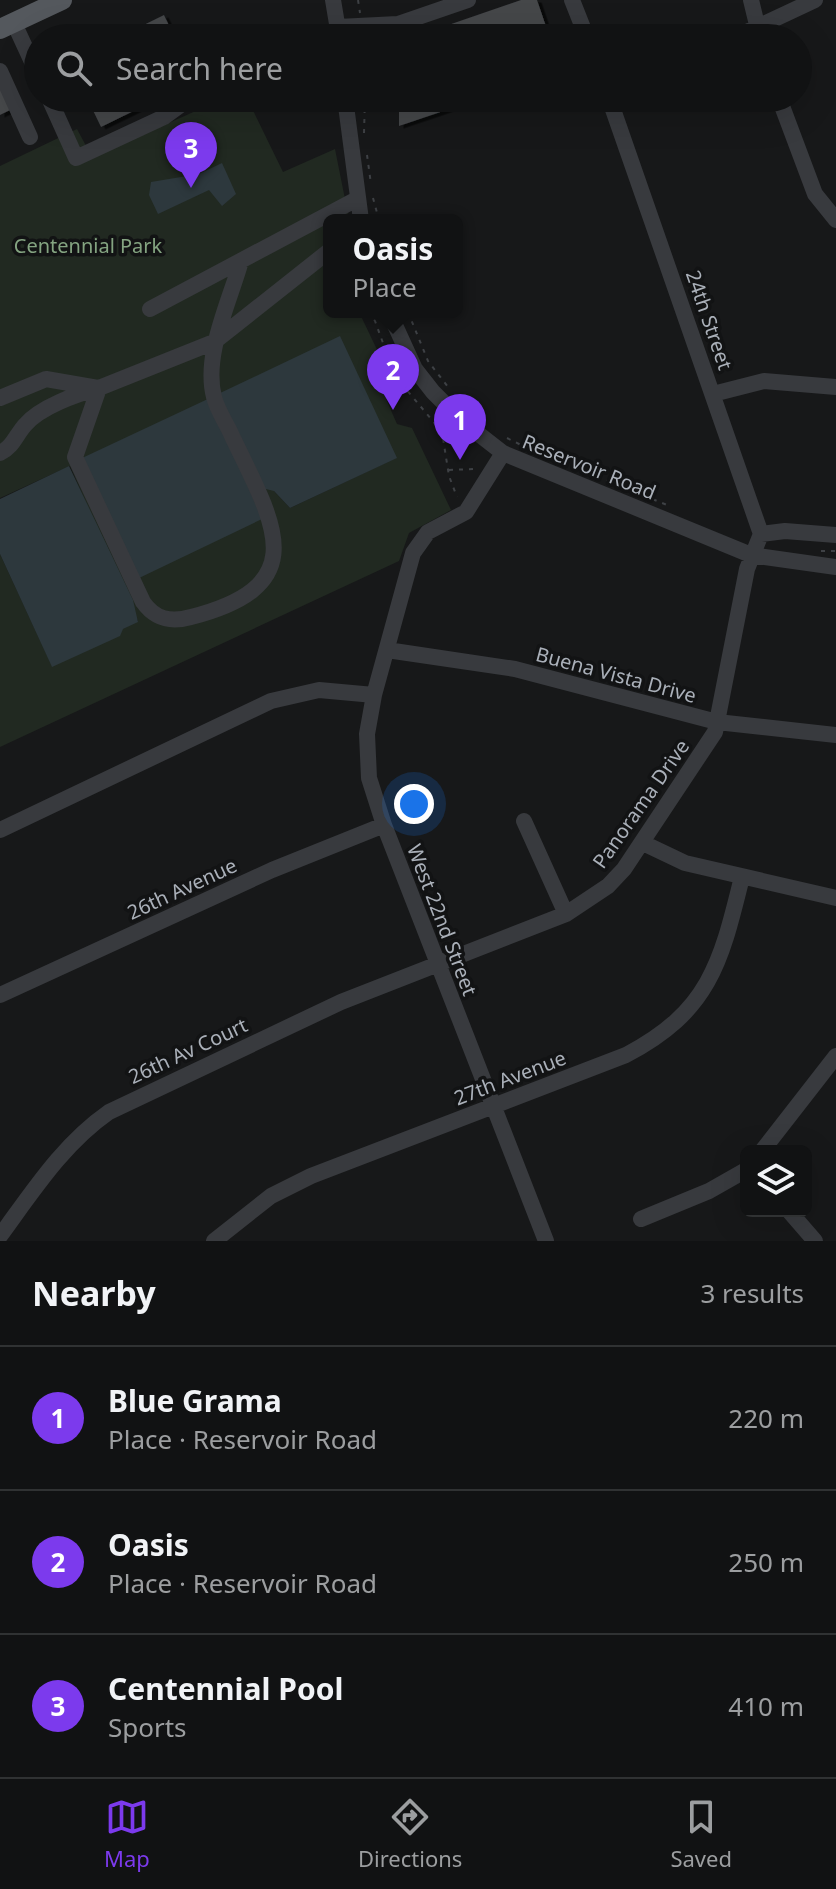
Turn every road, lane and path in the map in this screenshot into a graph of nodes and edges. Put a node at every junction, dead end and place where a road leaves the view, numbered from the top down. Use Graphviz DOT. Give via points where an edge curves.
graph roads {
  1 [pos="62,0"];
  2 [pos="333,0"];
  3 [pos="468,0"];
  4 [pos="572,0"];
  5 [pos="751,0"];
  6 [pos="815,0"];
  7 [pos="337,24"];
  8 [pos="398,24"];
  9 [pos="581,24"];
  10 [pos="757,24"];
  11 [pos="773,24"];
  12 [pos="7,26"];
  13 [pos="24,53"];
  14 [pos="0,71"];
  15 [pos="55,112"];
  16 [pos="171,112"];
  17 [pos="347,112"];
  18 [pos="365,112"];
  19 [pos="614,112"];
  20 [pos="784,112"];
  21 [pos="364,136"];
  22 [pos="30,137"];
  23 [pos="366,147"];
  24 [pos="357,199"];
  25 [pos="329,214"];
  26 [pos="360,214"];
  27 [pos="377,214"];
  28 [pos="323,217"];
  29 [pos="836,220"];
  30 [pos="323,256"];
  31 [pos="241,261"];
  32 [pos="150,309"];
  33 [pos="373,318"];
  34 [pos="392,318"];
  35 [pos="410,318"];
  36 [pos="214,342"];
  37 [pos="836,387"];
  38 [pos="99,388"];
  39 [pos="453,394"];
  40 [pos="713,394"];
  41 [pos="0,398"];
  42 [pos="503,436"];
  43 [pos="527,448"];
  44 [pos="0,453"];
  45 [pos="503,453"];
  46 [pos="577,469"];
  47 [pos="448,470"];
  48 [pos="491,476"];
  49 [pos="672,507"];
  50 [pos="466,512"];
  51 [pos="761,534"];
  52 [pos="836,535"];
  53 [pos="812,550"];
  54 [pos="836,551"];
  55 [pos="751,555"];
  56 [pos="836,567"];
  57 [pos="387,650"];
  58 [pos="374,695"];
  59 [pos="717,722"];
  60 [pos="836,735"];
  61 [pos="524,821"];
  62 [pos="384,825"];
  63 [pos="0,830"];
  64 [pos="643,843"];
  65 [pos="742,877"];
  66 [pos="836,898"];
  67 [pos="566,914"];
  68 [pos="438,964"];
  69 [pos="0,995"];
  70 [pos="833,1067"];
  71 [pos="494,1106"];
  72 [pos="767,1145"];
  73 [pos="740,1173"];
  74 [pos="794,1217"];
  75 [pos="641,1219"];
  76 [pos="0,1236"];
  77 [pos="214,1241"];
  78 [pos="546,1241"];
  79 [pos="815,1241"];
  1 -- 12 [label="main road"];
  2 -- 7 [label="street"];
  3 -- 8 [label="street"];
  4 -- 9 [label="street"];
  5 -- 10 [label="street"];
  6 -- 11 [label="street"];
  12 -- 13 [label="street"];
  14 -- 22 [label="street"];
  15 -- 16 [label="street" via="76,158"];
  17 -- 24 [label="street"];
  18 -- 21 [label="path"];
  19 -- 40 [label="street, 24th Street"];
  20 -- 29 [label="street" via="815,194"];
  23 -- 27 [label="path"];
  24 -- 25 [label="street"];
  24 -- 26 [label="street"];
  28 -- 31 [label="street"];
  30 -- 36 [label="street"];
  31 -- 32 [label="street"];
  31 -- 36 [label="street"];
  33 -- 47 [label="path" via="395,376 442,432"];
  34 -- 45 [label="street, Reservoir Road" via="415,369 433,392"];
  35 -- 39 [label="path" via="428,361"];
  36 -- 38 [label="street"];
  36 -- 38 [label="street" via="214,396 258,489 274,554 271,573 248,596 221,608 165,620 143,602 75,457"];
  37 -- 40 [label="street" via="764,381"];
  38 -- 41 [label="street" via="46,379"];
  38 -- 44 [label="street" via="31,419"];
  40 -- 51 [label="street, 24th Street"];
  42 -- 43 [label="path"];
  45 -- 48 [label="street, West 22nd Street"];
  45 -- 55 [label="street, Reservoir Road"];
  46 -- 49 [label="path"];
  47 -- 48 [label="path" via="482,469"];
  47 -- 50 [label="path"];
  48 -- 50 [label="street, West 22nd Street"];
  50 -- 57 [label="street, West 22nd Street" via="419,540"];
  51 -- 52 [label="street"];
  51 -- 55 [label="street"];
  53 -- 54 [label="path"];
  55 -- 56 [label="street, Reservoir Road"];
  55 -- 59 [label="street, Panorama Drive"];
  57 -- 58 [label="street, West 22nd Street"];
  57 -- 59 [label="street, Buena Vista Drive" via="515,669"];
  58 -- 62 [label="street, West 22nd Street" via="366,757"];
  58 -- 63 [label="street" via="319,690 271,701"];
  59 -- 60 [label="street, Buena Vista Drive"];
  59 -- 64 [label="street, Panorama Drive"];
  61 -- 67 [label="street"];
  62 -- 68 [label="street, West 22nd Street"];
  62 -- 69 [label="street, 26th Avenue" via="272,870"];
  64 -- 65 [label="street" via="685,863"];
  64 -- 67 [label="street, Panorama Drive" via="608,886"];
  65 -- 66 [label="street"];
  65 -- 71 [label="street, 27th Avenue" via="715,973 663,1033 626,1055"];
  67 -- 68 [label="street, Panorama Drive"];
  68 -- 71 [label="street, West 22nd Street"];
  68 -- 76 [label="street, 26th Av Court" via="341,1002 109,1112 66,1149"];
  70 -- 72 [label="street"];
  71 -- 77 [label="street, 27th Avenue" via="311,1176 271,1196"];
  71 -- 78 [label="street, West 22nd Street"];
  73 -- 75 [label="street"];
  74 -- 79 [label="street"];
}
